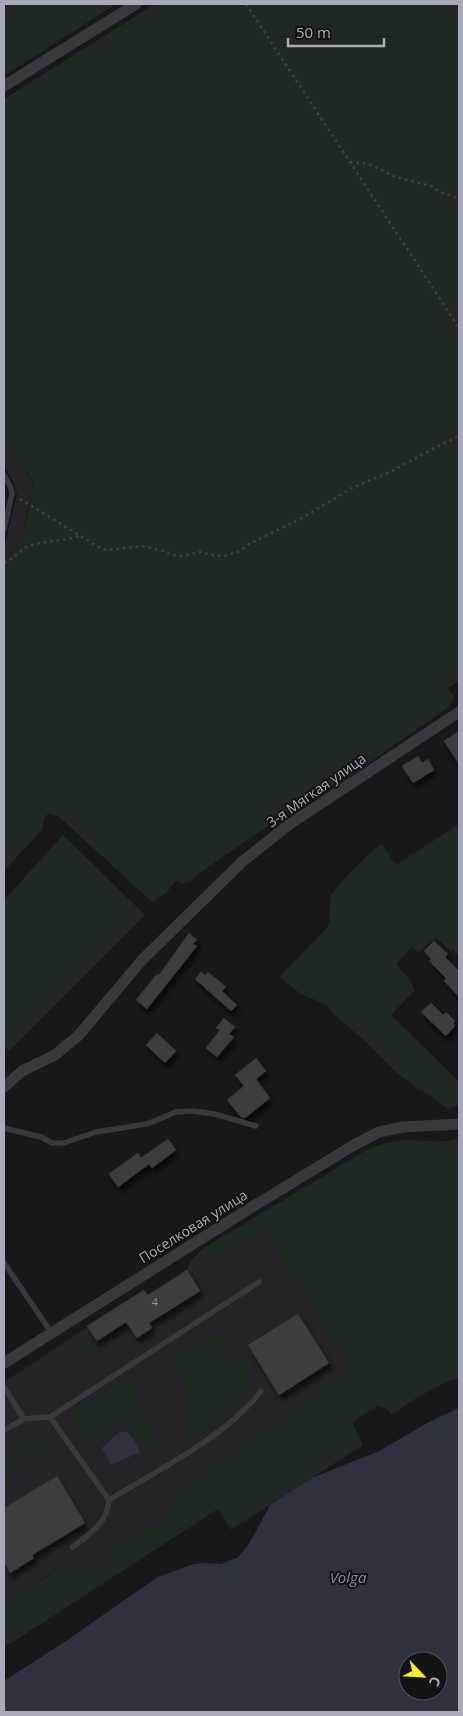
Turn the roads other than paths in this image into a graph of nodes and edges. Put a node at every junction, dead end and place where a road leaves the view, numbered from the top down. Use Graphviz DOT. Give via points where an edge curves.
graph roads {
  1 [pos="136,4"];
  2 [pos="5,86"];
  3 [pos="4,475"];
  4 [pos="4,529"];
  5 [pos="459,712"];
  6 [pos="4,1087"];
  7 [pos="459,1124"];
  8 [pos="256,1126"];
  9 [pos="4,1128"];
  10 [pos="4,1263"];
  11 [pos="259,1282"];
  12 [pos="51,1332"];
  13 [pos="4,1363"];
  14 [pos="4,1387"];
  15 [pos="261,1391"];
  16 [pos="50,1417"];
  17 [pos="24,1419"];
  18 [pos="4,1430"];
  19 [pos="109,1500"];
  20 [pos="73,1547"];
  1 -- 2 [label="street"];
  3 -- 4 [label="lane" via="12,494"];
  5 -- 6 [label="street, 3-я Мягкая улица" via="290,824 243,861 142,960 79,1035 55,1055 22,1071"];
  7 -- 12 [label="street, Поселковая улица" via="403,1127 379,1132"];
  8 -- 9 [label="lane" via="215,1114 176,1112 147,1124 96,1132 64,1144 52,1144 41,1137"];
  10 -- 12 [label="lane"];
  11 -- 16 [label="lane"];
  12 -- 13 [label="street, Поселковая улица"];
  14 -- 17 [label="lane"];
  15 -- 19 [label="lane" via="227,1426"];
  16 -- 17 [label="lane"];
  16 -- 19 [label="lane"];
  17 -- 18 [label="lane"];
  19 -- 20 [label="lane" via="104,1518"];
}
